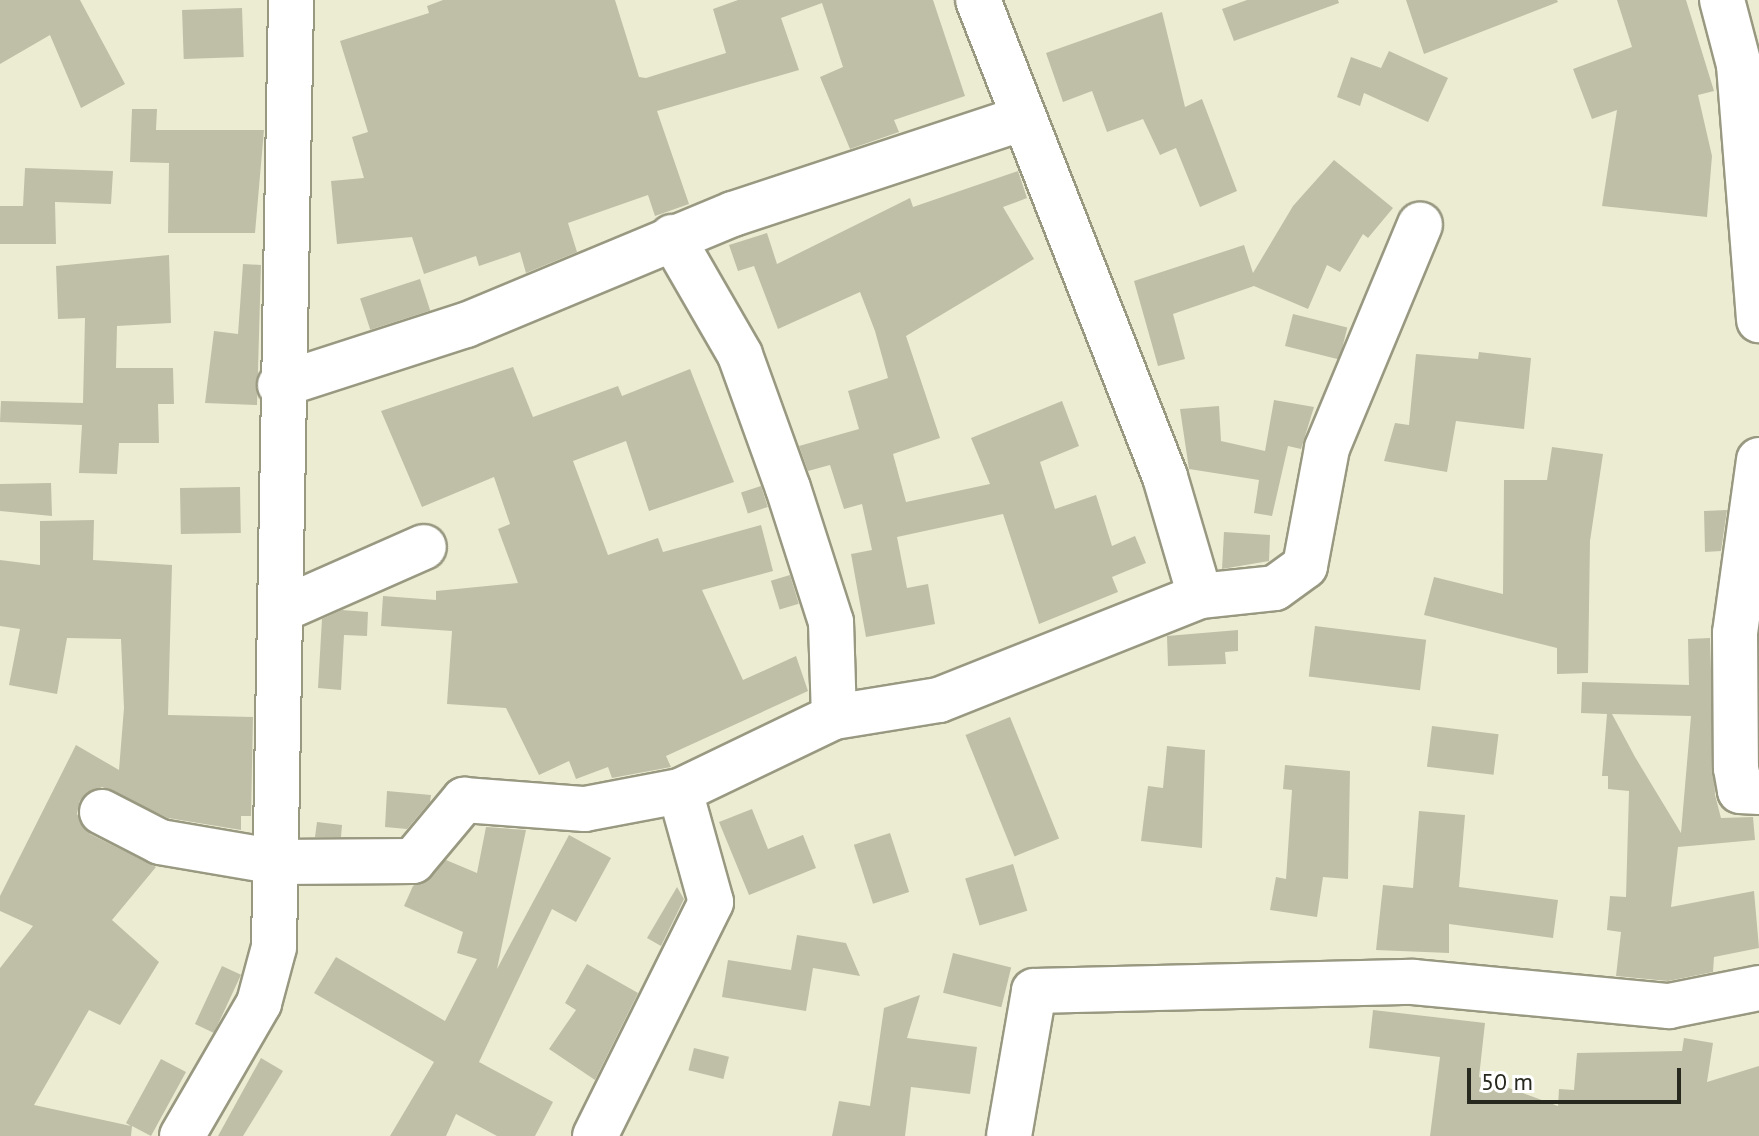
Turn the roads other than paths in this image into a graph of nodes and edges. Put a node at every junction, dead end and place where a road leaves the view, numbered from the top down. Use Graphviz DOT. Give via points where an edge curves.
graph roads {
  1 [pos="978,0"];
  2 [pos="1722,0"];
  3 [pos="297,2"];
  4 [pos="1023,118"];
  5 [pos="1754,191"];
  6 [pos="1420,225"];
  7 [pos="672,237"];
  8 [pos="1759,320"];
  9 [pos="280,385"];
  10 [pos="1759,460"];
  11 [pos="424,547"];
  12 [pos="1200,596"];
  13 [pos="281,610"];
  14 [pos="834,717"];
  15 [pos="680,791"];
  16 [pos="1759,792"];
  17 [pos="102,812"];
  18 [pos="277,862"];
  19 [pos="1759,988"];
  20 [pos="182,1136"];
  21 [pos="595,1136"];
  22 [pos="1009,1136"];
  1 -- 4 [label="street"];
  2 -- 5 [label="street" via="1739,65"];
  3 -- 9 [label="street"];
  4 -- 7 [label="street"];
  4 -- 12 [label="street" via="1165,477"];
  5 -- 8 [label="street"];
  6 -- 12 [label="street" via="1327,448 1305,566 1275,588"];
  7 -- 9 [label="street" via="466,325"];
  7 -- 14 [label="street" via="740,355 788,488 831,622"];
  9 -- 13 [label="street"];
  10 -- 16 [label="street" via="1735,633 1736,768 1740,791"];
  11 -- 13 [label="street"];
  12 -- 14 [label="street" via="939,700"];
  13 -- 18 [label="street"];
  14 -- 15 [label="street"];
  15 -- 18 [label="street" via="585,809 464,800 413,861"];
  15 -- 21 [label="street" via="711,902"];
  17 -- 18 [label="street" via="160,842"];
  18 -- 20 [label="street" via="270,977"];
  19 -- 22 [label="street" via="1669,1006 1413,982 1034,991"];
}
